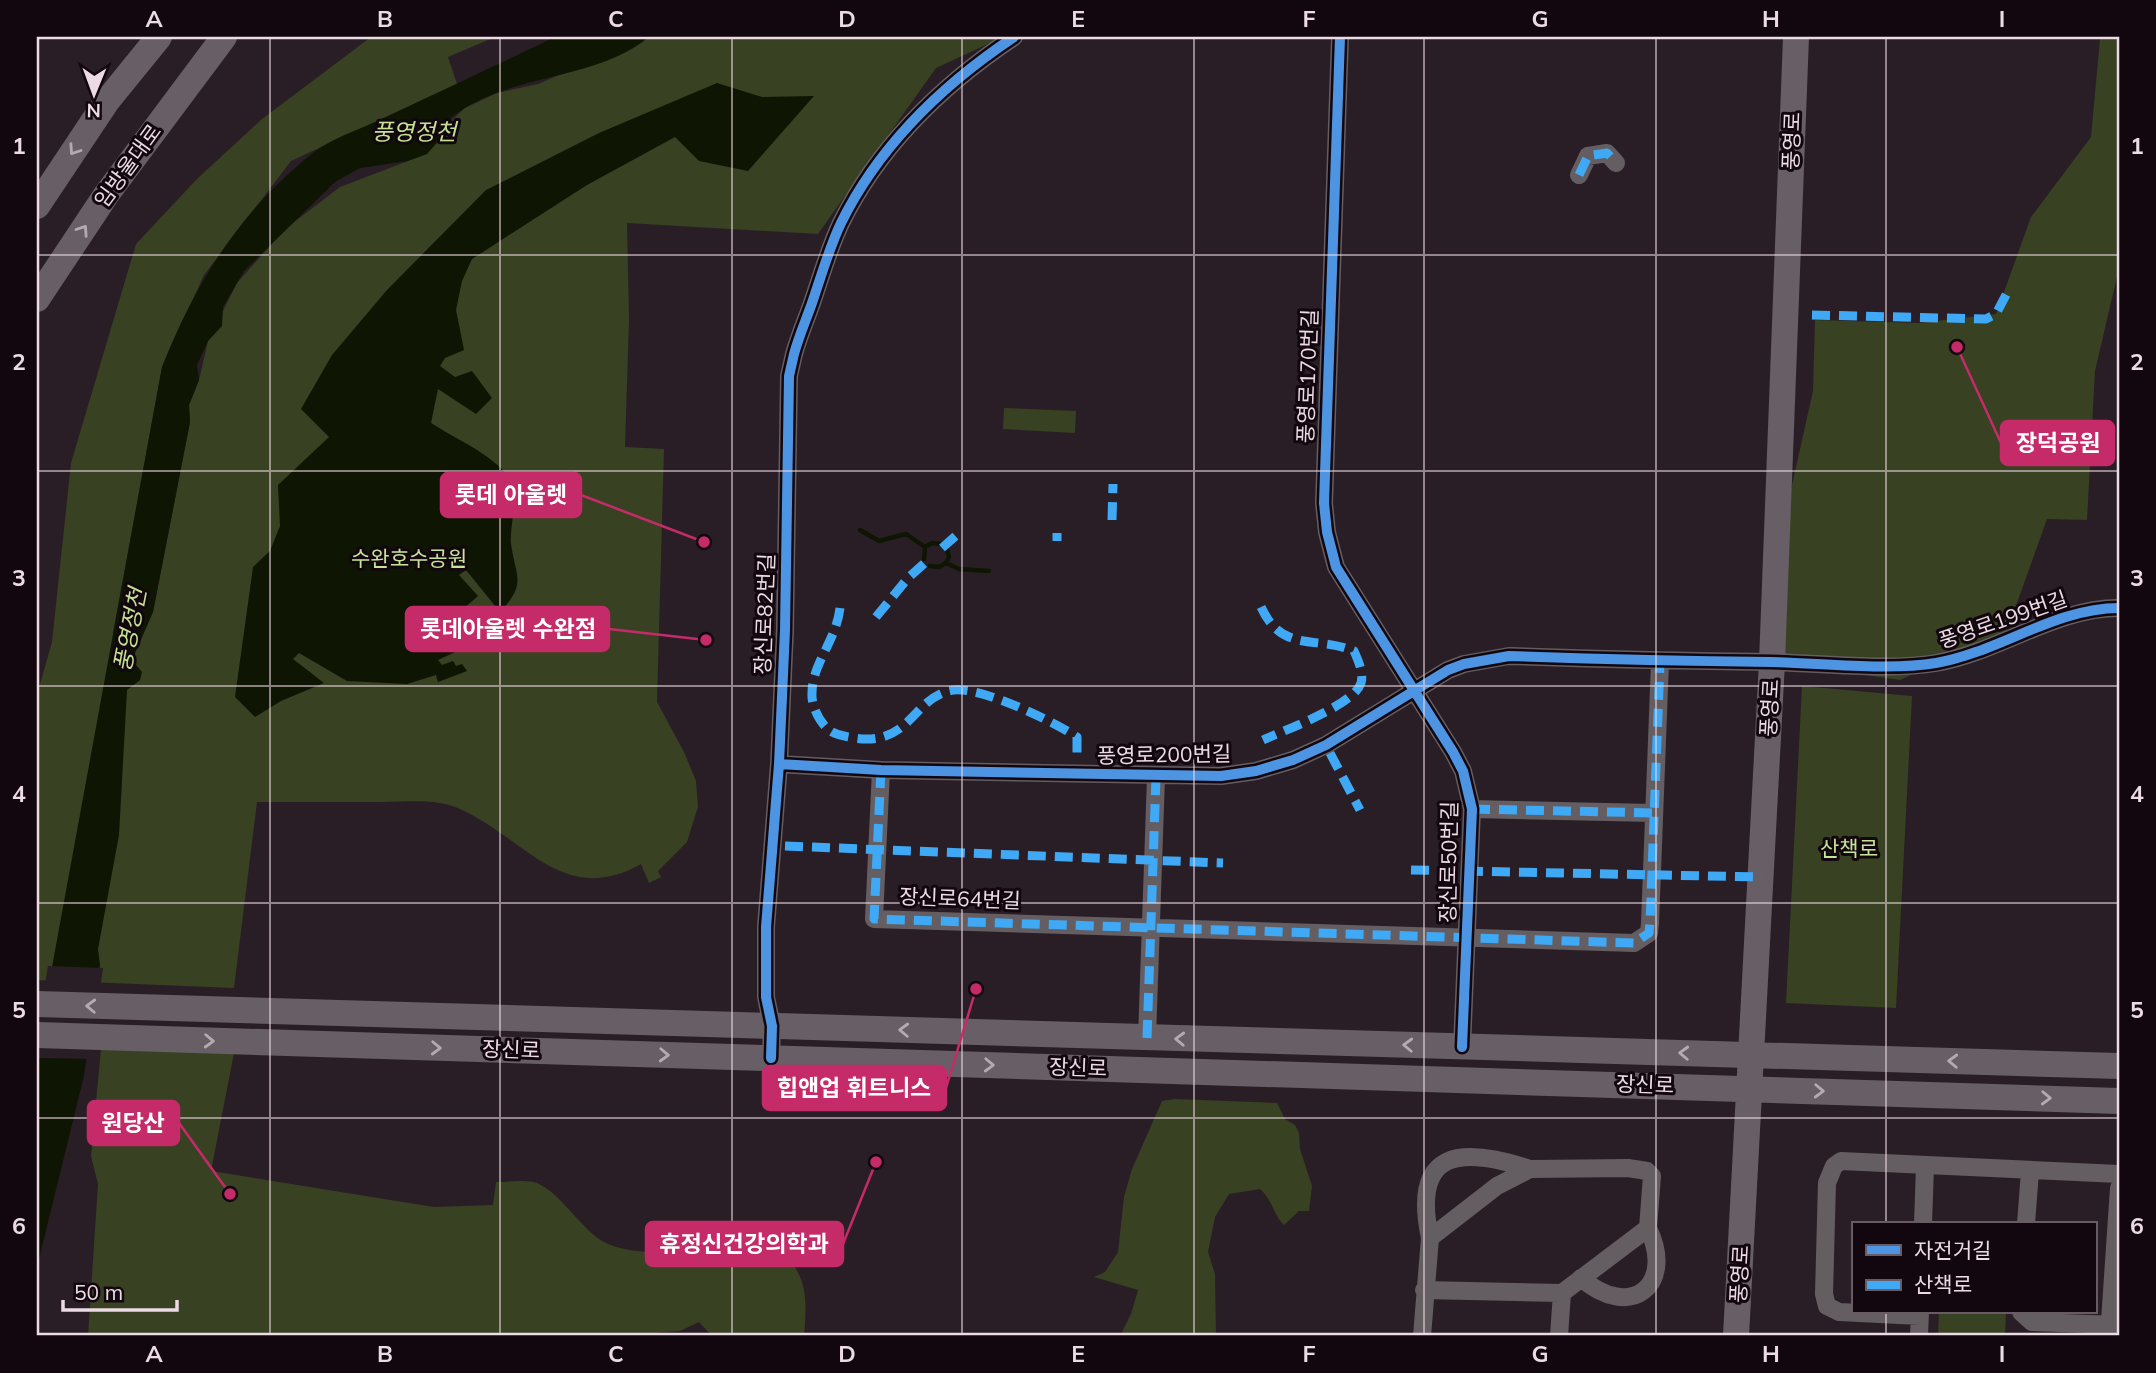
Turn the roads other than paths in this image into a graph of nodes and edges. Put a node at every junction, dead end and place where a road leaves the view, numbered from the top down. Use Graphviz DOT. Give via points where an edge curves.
graph roads {
  1 [pos="159,37"];
  2 [pos="224,37"];
  3 [pos="1014,37"];
  4 [pos="1340,37"];
  5 [pos="1796,37"];
  6 [pos="1616,163"];
  7 [pos="1578,175"];
  8 [pos="37,206"];
  9 [pos="41,293"];
  10 [pos="37,317"];
  11 [pos="2119,608"];
  12 [pos="1660,662"];
  13 [pos="1773,662"];
  14 [pos="1416,691"];
  15 [pos="779,764"];
  16 [pos="881,770"];
  17 [pos="1156,776"];
  18 [pos="1472,809"];
  19 [pos="1654,813"];
  20 [pos="1151,927"];
  21 [pos="1467,937"];
  22 [pos="37,1004"];
  23 [pos="772,1027"];
  24 [pos="37,1035"];
  25 [pos="1147,1038"];
  26 [pos="1462,1047"];
  27 [pos="1752,1055"];
  28 [pos="771,1058"];
  29 [pos="2119,1066"];
  30 [pos="1751,1088"];
  31 [pos="2119,1101"];
  32 [pos="1925,1166"];
  33 [pos="1530,1169"];
  34 [pos="2029,1171"];
  35 [pos="2119,1174"];
  36 [pos="2119,1188"];
  37 [pos="1923,1222"];
  38 [pos="2026,1222"];
  39 [pos="1648,1228"];
  40 [pos="1430,1238"];
  41 [pos="1581,1279"];
  42 [pos="1424,1290"];
  43 [pos="1562,1293"];
  44 [pos="1852,1312"];
  45 [pos="1920,1314"];
  46 [pos="2023,1314"];
  47 [pos="2112,1329"];
  48 [pos="1422,1336"];
  49 [pos="1559,1336"];
  50 [pos="1736,1336"];
  51 [pos="1919,1336"];
  1 -- 8 [label="main road, one-way" via="107,101"];
  9 -- 2 [label="main road, 임방울대로, one-way" via="106,195"];
  3 -- 15 [label="street, 장신로82번길" via="979,60 894,140 863,184 832,247 797,343 789,376"];
  4 -- 14 [label="street, 풍영로170번길" via="1326,532 1336,567"];
  5 -- 13 [label="main road, 풍영로"];
  6 -- 7 [label="street" via="1606,153 1597,152 1582,163"];
  9 -- 10 [label="main road"];
  11 -- 13 [label="street, 풍영로199번길" via="2064,618 2004,643 1935,663"];
  12 -- 13 [label="street, 풍영로200번길"];
  12 -- 14 [label="street, 풍영로200번길" via="1509,656 1464,664"];
  12 -- 19 [label="street"];
  13 -- 27 [label="main road, 풍영로"];
  14 -- 17 [label="street, 풍영로200번길" via="1293,760 1221,776"];
  14 -- 18 [label="street, 장신로50번길" via="1463,771"];
  15 -- 16 [label="street, 풍영로200번길"];
  15 -- 23 [label="street, 장신로82번길" via="766,927 766,997"];
  16 -- 17 [label="street, 풍영로200번길"];
  16 -- 20 [label="street, 장신로64번길" via="874,919"];
  17 -- 20 [label="street"];
  18 -- 19 [label="street, 장신로50번길"];
  18 -- 21 [label="street, 장신로50번길"];
  19 -- 21 [label="street, 장신로50번길" via="1649,933 1634,943"];
  20 -- 21 [label="street, 장신로50번길"];
  20 -- 25 [label="street"];
  21 -- 26 [label="street, 장신로50번길"];
  23 -- 22 [label="main road, 장신로, one-way"];
  25 -- 23 [label="main road, 장신로, one-way"];
  23 -- 28 [label="street, 장신로82번길"];
  24 -- 28 [label="main road, 장신로, one-way"];
  26 -- 25 [label="main road, 장신로, one-way"];
  27 -- 26 [label="main road, 장신로, one-way"];
  29 -- 27 [label="main road, 장신로, one-way"];
  27 -- 30 [label="main road, 풍영로"];
  28 -- 30 [label="main road, 장신로, one-way"];
  30 -- 31 [label="main road, 장신로, one-way"];
  30 -- 50 [label="main road, 풍영로"];
  32 -- 34 [label="street"];
  32 -- 37 [label="street"];
  32 -- 44 [label="street" via="1841,1161 1834,1166 1827,1183 1824,1294 1827,1306"];
  33 -- 39 [label="street" via="1647,1171 1652,1176"];
  33 -- 40 [label="street" via="1497,1186"];
  33 -- 40 [label="street" via="1477,1155 1447,1161 1425,1193"];
  34 -- 35 [label="street"];
  34 -- 38 [label="street"];
  36 -- 47 [label="street"];
  39 -- 41 [label="street"];
  39 -- 41 [label="street" via="1659,1258 1654,1279 1642,1291 1617,1299"];
  40 -- 42 [label="street"];
  41 -- 43 [label="street"];
  42 -- 43 [label="street"];
  42 -- 48 [label="street"];
  43 -- 49 [label="street"];
  45 -- 51 [label="street"];
  46 -- 47 [label="street" via="2032,1322"];
}
